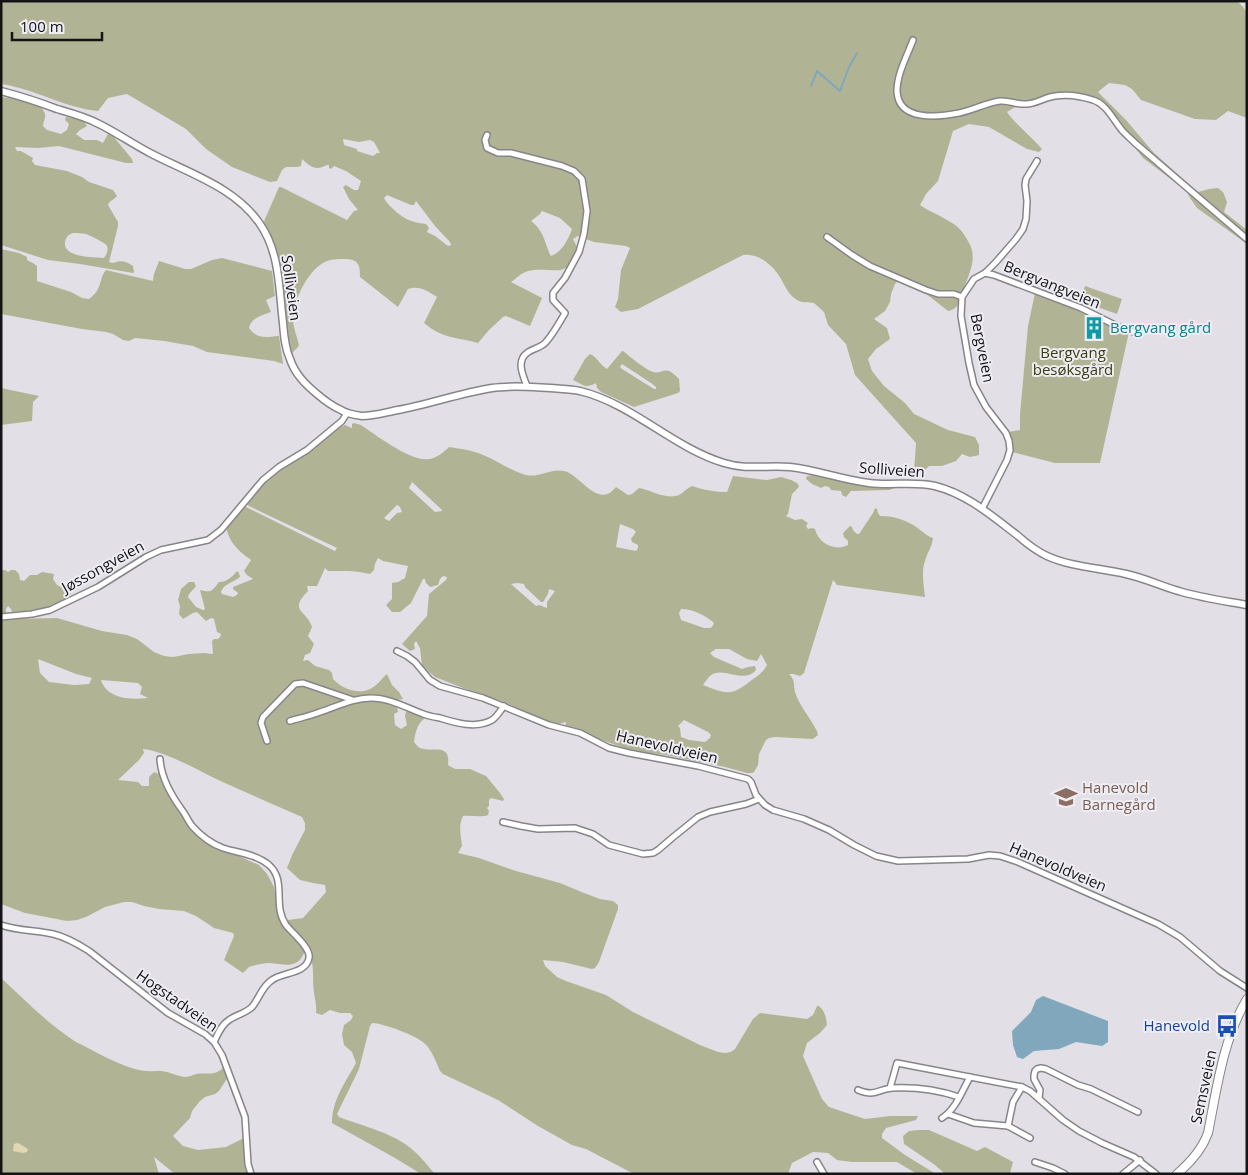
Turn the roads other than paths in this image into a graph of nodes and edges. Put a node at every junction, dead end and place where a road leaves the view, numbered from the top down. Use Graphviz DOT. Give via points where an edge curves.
graph roads {
  1 [pos="913,40"];
  2 [pos="1,91"];
  3 [pos="488,135"];
  4 [pos="1037,160"];
  5 [pos="827,237"];
  6 [pos="1247,239"];
  7 [pos="984,273"];
  8 [pos="962,297"];
  9 [pos="1137,333"];
  10 [pos="527,386"];
  11 [pos="346,413"];
  12 [pos="982,509"];
  13 [pos="1247,605"];
  14 [pos="1,617"];
  15 [pos="397,651"];
  16 [pos="354,700"];
  17 [pos="504,706"];
  18 [pos="290,721"];
  19 [pos="267,741"];
  20 [pos="160,759"];
  21 [pos="759,799"];
  22 [pos="503,822"];
  23 [pos="1,925"];
  24 [pos="1247,988"];
  25 [pos="1247,999"];
  26 [pos="214,1042"];
  27 [pos="970,1077"];
  28 [pos="1022,1087"];
  29 [pos="890,1088"];
  30 [pos="858,1090"];
  31 [pos="959,1097"];
  32 [pos="1039,1098"];
  33 [pos="1138,1112"];
  34 [pos="948,1114"];
  35 [pos="942,1118"];
  36 [pos="1008,1126"];
  37 [pos="1030,1138"];
  38 [pos="1140,1160"];
  39 [pos="817,1162"];
  40 [pos="1035,1162"];
  41 [pos="251,1174"];
  42 [pos="824,1174"];
  43 [pos="1065,1174"];
  44 [pos="1123,1174"];
  45 [pos="1156,1174"];
  46 [pos="1178,1174"];
  1 -- 6 [label="street" via="898,81 897,93 909,112 919,115 961,113 1000,101 1022,105 1054,96 1094,100 1135,143"];
  2 -- 11 [label="street, Solliveien" via="99,124 225,190 241,202 260,223 274,252 286,347 293,367 300,378 330,405"];
  3 -- 10 [label="street" via="485,140 487,148 498,153 511,153 574,171 582,179 584,191 587,211 582,243 565,278 553,293 553,300 564,313 545,343 523,357 521,364"];
  4 -- 7 [label="street, Bergveien" via="1026,179 1023,229"];
  5 -- 8 [label="street, Bergveien" via="852,256 878,269 938,294"];
  7 -- 8 [label="street, Bergveien" via="974,279"];
  7 -- 9 [label="street, Bergvangveien" via="1081,308"];
  8 -- 12 [label="street, Bergveien" via="961,316 974,385 1006,433 1010,450"];
  10 -- 11 [label="street, Solliveien" via="491,388 380,414 362,416"];
  10 -- 12 [label="street, Solliveien" via="594,395 722,463 794,468 870,483 923,484 956,494"];
  11 -- 14 [label="street, Jøssongveien" via="342,421 307,450 279,466 263,480 221,530 208,540 162,550 146,557 98,588 50,610"];
  12 -- 13 [label="street, Solliveien" via="1043,555 1059,561 1129,574 1179,591"];
  15 -- 17 [label="street, Hanevoldveien" via="415,662 430,680 440,686"];
  16 -- 17 [label="street" via="387,699 423,714 473,725 492,720"];
  16 -- 18 [label="street"];
  16 -- 19 [label="street" via="303,683 295,684 263,717 261,723"];
  17 -- 21 [label="street, Hanevoldveien" via="549,725 580,733 609,748 744,777 751,782"];
  20 -- 26 [label="street" via="173,799 198,832 220,847 259,858 273,870 279,880 282,918 310,954 302,968 265,985 252,1007 227,1021"];
  21 -- 22 [label="street" via="698,817 658,850 643,854 609,845 575,828 538,829"];
  21 -- 24 [label="street, Hanevoldveien" via="773,810 804,819 887,859 968,859 989,855 1018,862 1158,924"];
  23 -- 26 [label="street, Hogstadveien" via="51,933 78,944 168,1013"];
  25 -- 46 [label="main road, Semsveien" via="1225,1050 1206,1140"];
  26 -- 41 [label="street, Hogstadveien" via="245,1117"];
  27 -- 28 [label="street"];
  27 -- 29 [label="street" via="897,1063"];
  27 -- 31 [label="street"];
  28 -- 32 [label="street"];
  28 -- 36 [label="street" via="1013,1102"];
  29 -- 30 [label="street" via="872,1094"];
  29 -- 31 [label="street" via="933,1090"];
  31 -- 34 [label="street"];
  32 -- 33 [label="street" via="1040,1090 1034,1075 1040,1068"];
  32 -- 38 [label="street" via="1079,1131"];
  34 -- 35 [label="street"];
  34 -- 36 [label="street" via="974,1123"];
  36 -- 37 [label="street"];
  38 -- 44 [label="street"];
  38 -- 45 [label="street"];
  39 -- 42 [label="street"];
  40 -- 43 [label="street"];
}
